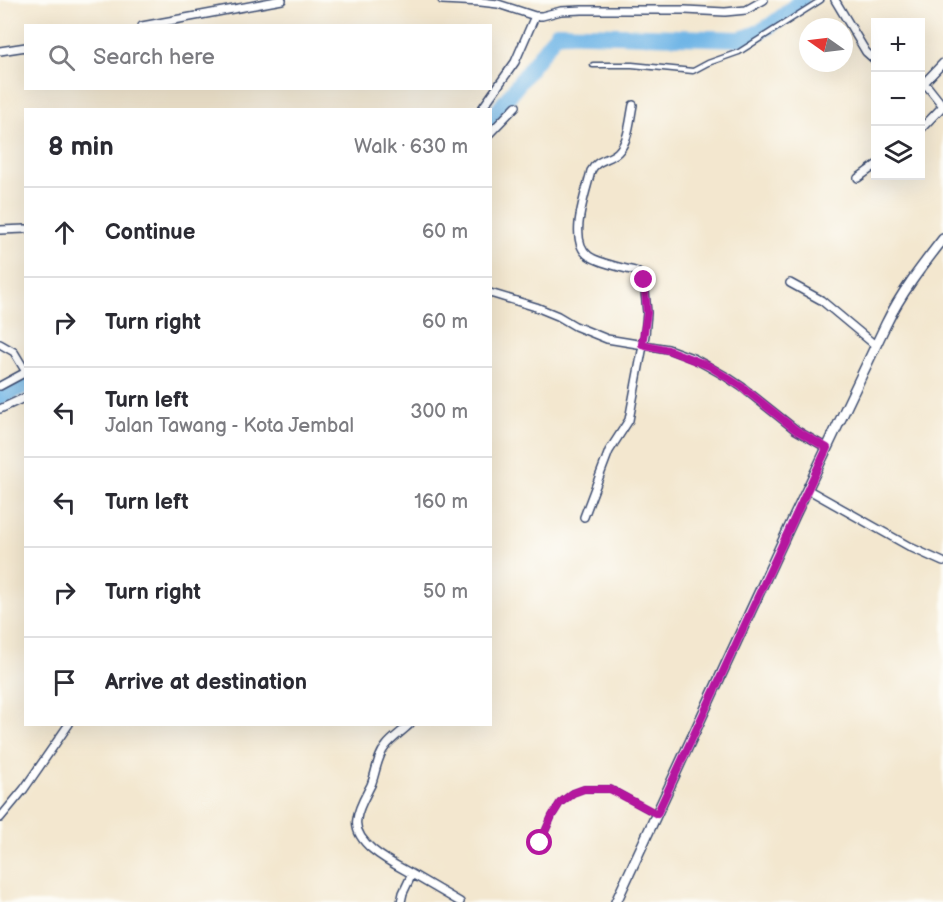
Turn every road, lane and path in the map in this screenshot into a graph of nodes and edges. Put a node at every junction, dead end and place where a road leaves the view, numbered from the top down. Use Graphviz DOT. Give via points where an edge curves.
graph roads {
  1 [pos="282,0"];
  2 [pos="442,0"];
  3 [pos="764,0"];
  4 [pos="821,0"];
  5 [pos="835,0"];
  6 [pos="535,16"];
  7 [pos="153,24"];
  8 [pos="24,47"];
  9 [pos="0,51"];
  10 [pos="871,56"];
  11 [pos="943,63"];
  12 [pos="593,64"];
  13 [pos="925,79"];
  14 [pos="925,84"];
  15 [pos="633,105"];
  16 [pos="516,106"];
  17 [pos="482,108"];
  18 [pos="925,126"];
  19 [pos="492,131"];
  20 [pos="871,169"];
  21 [pos="858,178"];
  22 [pos="24,229"];
  23 [pos="0,230"];
  24 [pos="943,239"];
  25 [pos="790,283"];
  26 [pos="492,294"];
  27 [pos="0,344"];
  28 [pos="642,344"];
  29 [pos="875,345"];
  30 [pos="24,369"];
  31 [pos="24,373"];
  32 [pos="0,386"];
  33 [pos="24,398"];
  34 [pos="0,409"];
  35 [pos="827,448"];
  36 [pos="807,489"];
  37 [pos="584,517"];
  38 [pos="943,562"];
  39 [pos="68,726"];
  40 [pos="408,726"];
  41 [pos="657,814"];
  42 [pos="0,818"];
  43 [pos="540,843"];
  44 [pos="412,874"];
  45 [pos="401,902"];
  46 [pos="460,902"];
  47 [pos="616,902"];
  1 -- 7 [label="street"];
  2 -- 6 [label="street" via="498,4"];
  3 -- 6 [label="street" via="746,10 725,12 582,10"];
  4 -- 12 [label="lane" via="739,52 693,71"];
  5 -- 10 [label="street"];
  6 -- 17 [label="street" via="515,62"];
  8 -- 9 [label="street"];
  11 -- 13 [label="street"];
  14 -- 18 [label="street" via="943,106"];
  15 -- 28 [label="street" via="622,147 591,171 578,238 588,256 635,271 644,280 647,313"];
  16 -- 19 [label="street"];
  20 -- 21 [label="street"];
  22 -- 23 [label="street"];
  24 -- 29 [label="main road" via="901,295"];
  25 -- 29 [label="street" via="820,300"];
  26 -- 28 [label="street" via="536,307 607,339"];
  27 -- 30 [label="street" via="14,352"];
  28 -- 35 [label="street" via="709,366"];
  28 -- 37 [label="street" via="629,420 609,451"];
  29 -- 35 [label="main road"];
  31 -- 32 [label="street"];
  33 -- 34 [label="street"];
  35 -- 36 [label="main road"];
  36 -- 38 [label="street" via="912,549"];
  36 -- 41 [label="main road"];
  39 -- 42 [label="street"];
  40 -- 44 [label="street" via="385,747 356,826 371,849"];
  41 -- 43 [label="lane" via="610,789 584,789 560,803"];
  41 -- 47 [label="main road"];
  44 -- 45 [label="street"];
  44 -- 46 [label="street"];
}
